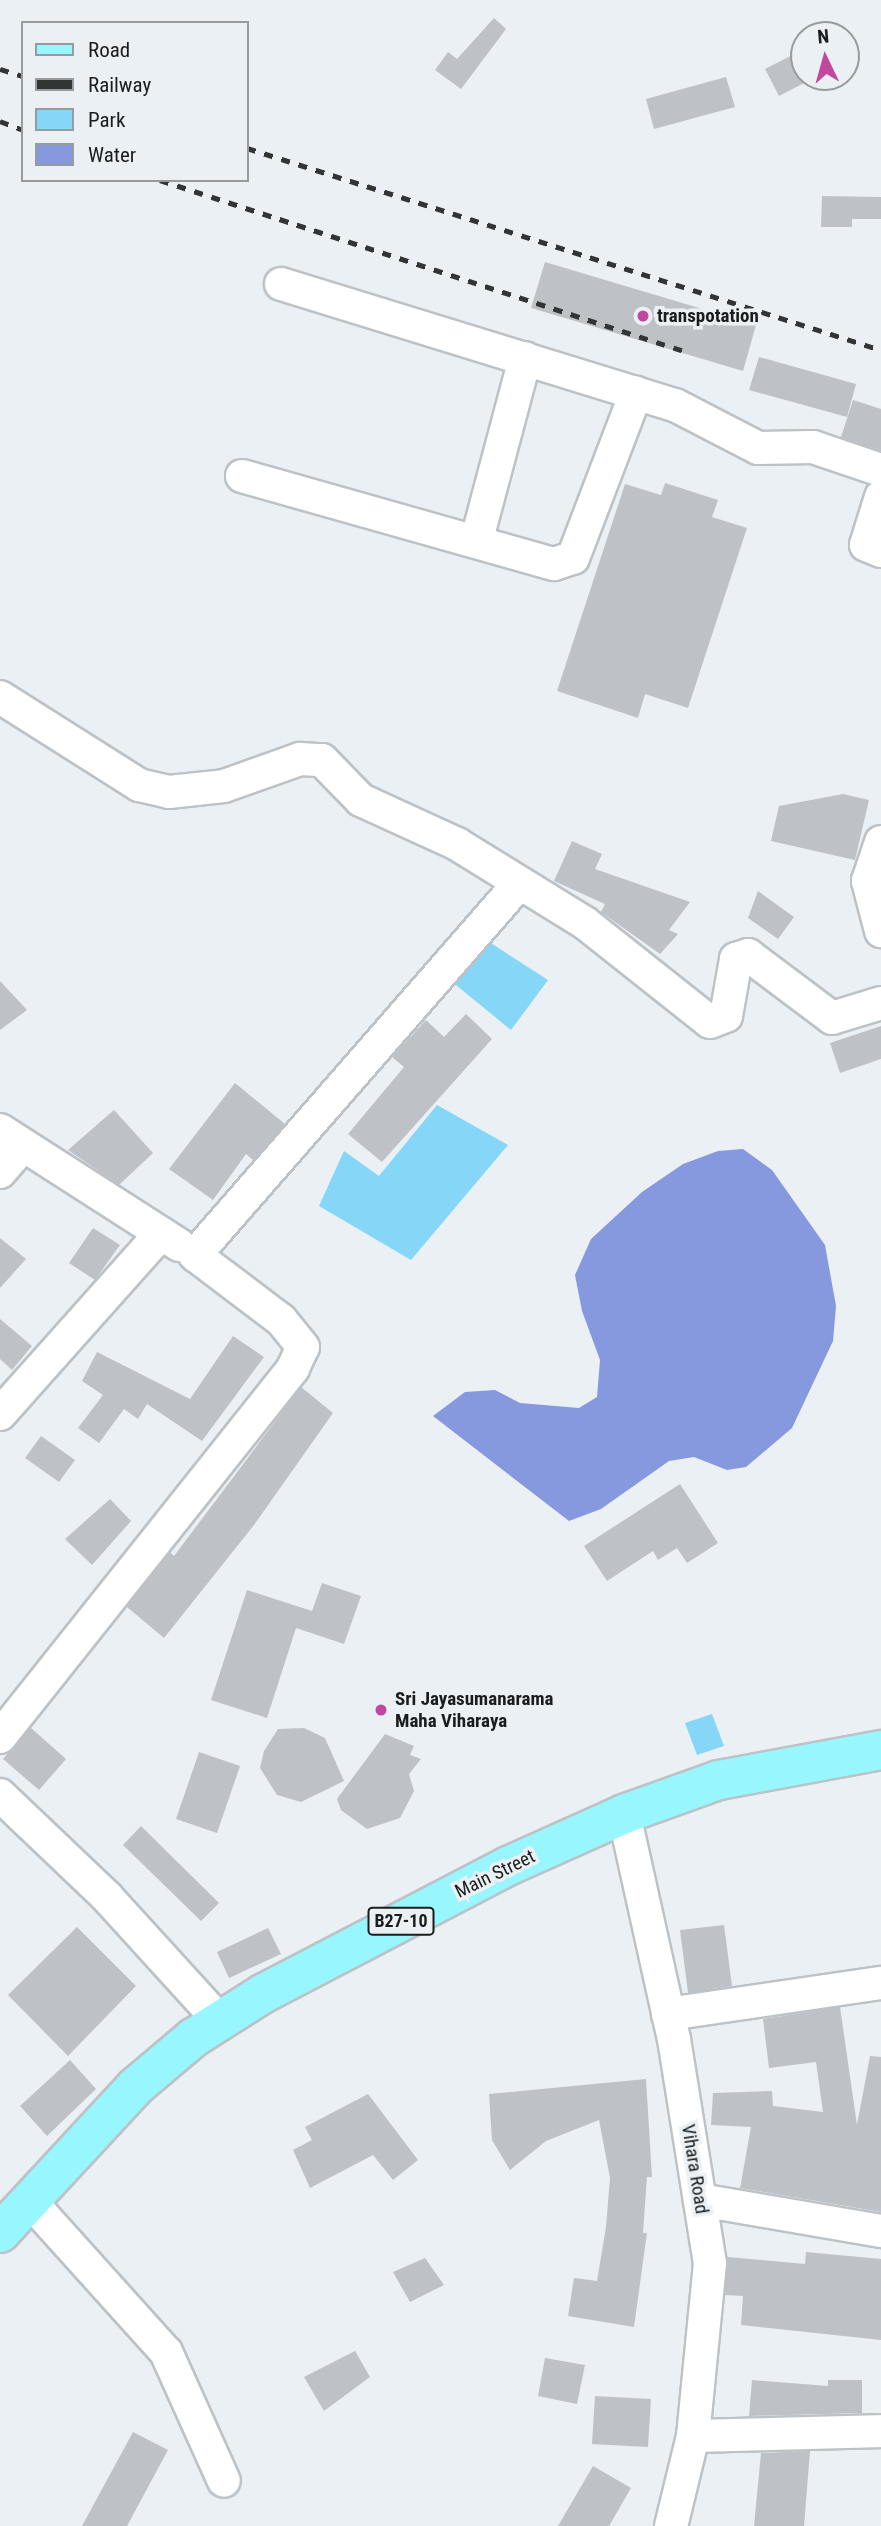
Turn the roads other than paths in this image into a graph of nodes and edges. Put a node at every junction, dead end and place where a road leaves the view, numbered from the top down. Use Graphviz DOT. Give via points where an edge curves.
graph roads {
  1 [pos="281,284"];
  2 [pos="525,358"];
  3 [pos="636,393"];
  4 [pos="881,470"];
  5 [pos="242,476"];
  6 [pos="881,497"];
  7 [pos="477,539"];
  8 [pos="881,551"];
  9 [pos="0,697"];
  10 [pos="881,842"];
  11 [pos="875,883"];
  12 [pos="519,884"];
  13 [pos="881,931"];
  14 [pos="881,1003"];
  15 [pos="12,1138"];
  16 [pos="0,1172"];
  17 [pos="160,1233"];
  18 [pos="195,1255"];
  19 [pos="0,1414"];
  20 [pos="0,1737"];
  21 [pos="881,1749"];
  22 [pos="0,1795"];
  23 [pos="624,1814"];
  24 [pos="881,1983"];
  25 [pos="668,2014"];
  26 [pos="219,2020"];
  27 [pos="29,2200"];
  28 [pos="700,2200"];
  29 [pos="881,2231"];
  30 [pos="0,2233"];
  31 [pos="881,2431"];
  32 [pos="693,2436"];
  33 [pos="225,2481"];
  34 [pos="671,2526"];
  1 -- 2 [label="street"];
  2 -- 3 [label="street"];
  2 -- 7 [label="street"];
  3 -- 4 [label="street" via="675,405 758,448 813,447"];
  3 -- 7 [label="street" via="573,558 554,564"];
  5 -- 7 [label="street"];
  6 -- 8 [label="street" via="866,545"];
  9 -- 12 [label="street" via="139,785 169,792 224,786 300,760 322,760 361,800 457,844"];
  10 -- 11 [label="street"];
  11 -- 13 [label="street"];
  12 -- 14 [label="street" via="633,956 710,1022 726,1016 736,960 748,955 832,1018"];
  12 -- 18 [label="street"];
  15 -- 16 [label="street"];
  15 -- 17 [label="street"];
  17 -- 18 [label="street"];
  17 -- 19 [label="street"];
  18 -- 20 [label="street" via="281,1320 303,1347 293,1368"];
  21 -- 23 [label="main road, Main Street / B27-10" via="719,1780"];
  22 -- 26 [label="street" via="107,1897"];
  23 -- 25 [label="street, Vihara Road"];
  23 -- 26 [label="main road, Main Street / B27-10" via="464,1888"];
  24 -- 25 [label="street"];
  25 -- 28 [label="street, Vihara Road"];
  26 -- 27 [label="main road, Main Street / B27-10" via="135,2087"];
  27 -- 30 [label="main road, Main Street / B27-10"];
  27 -- 33 [label="street" via="166,2352"];
  28 -- 29 [label="street"];
  28 -- 32 [label="street, Vihara Road" via="710,2263"];
  31 -- 32 [label="street"];
  32 -- 34 [label="street, Vihara Road"];
}
